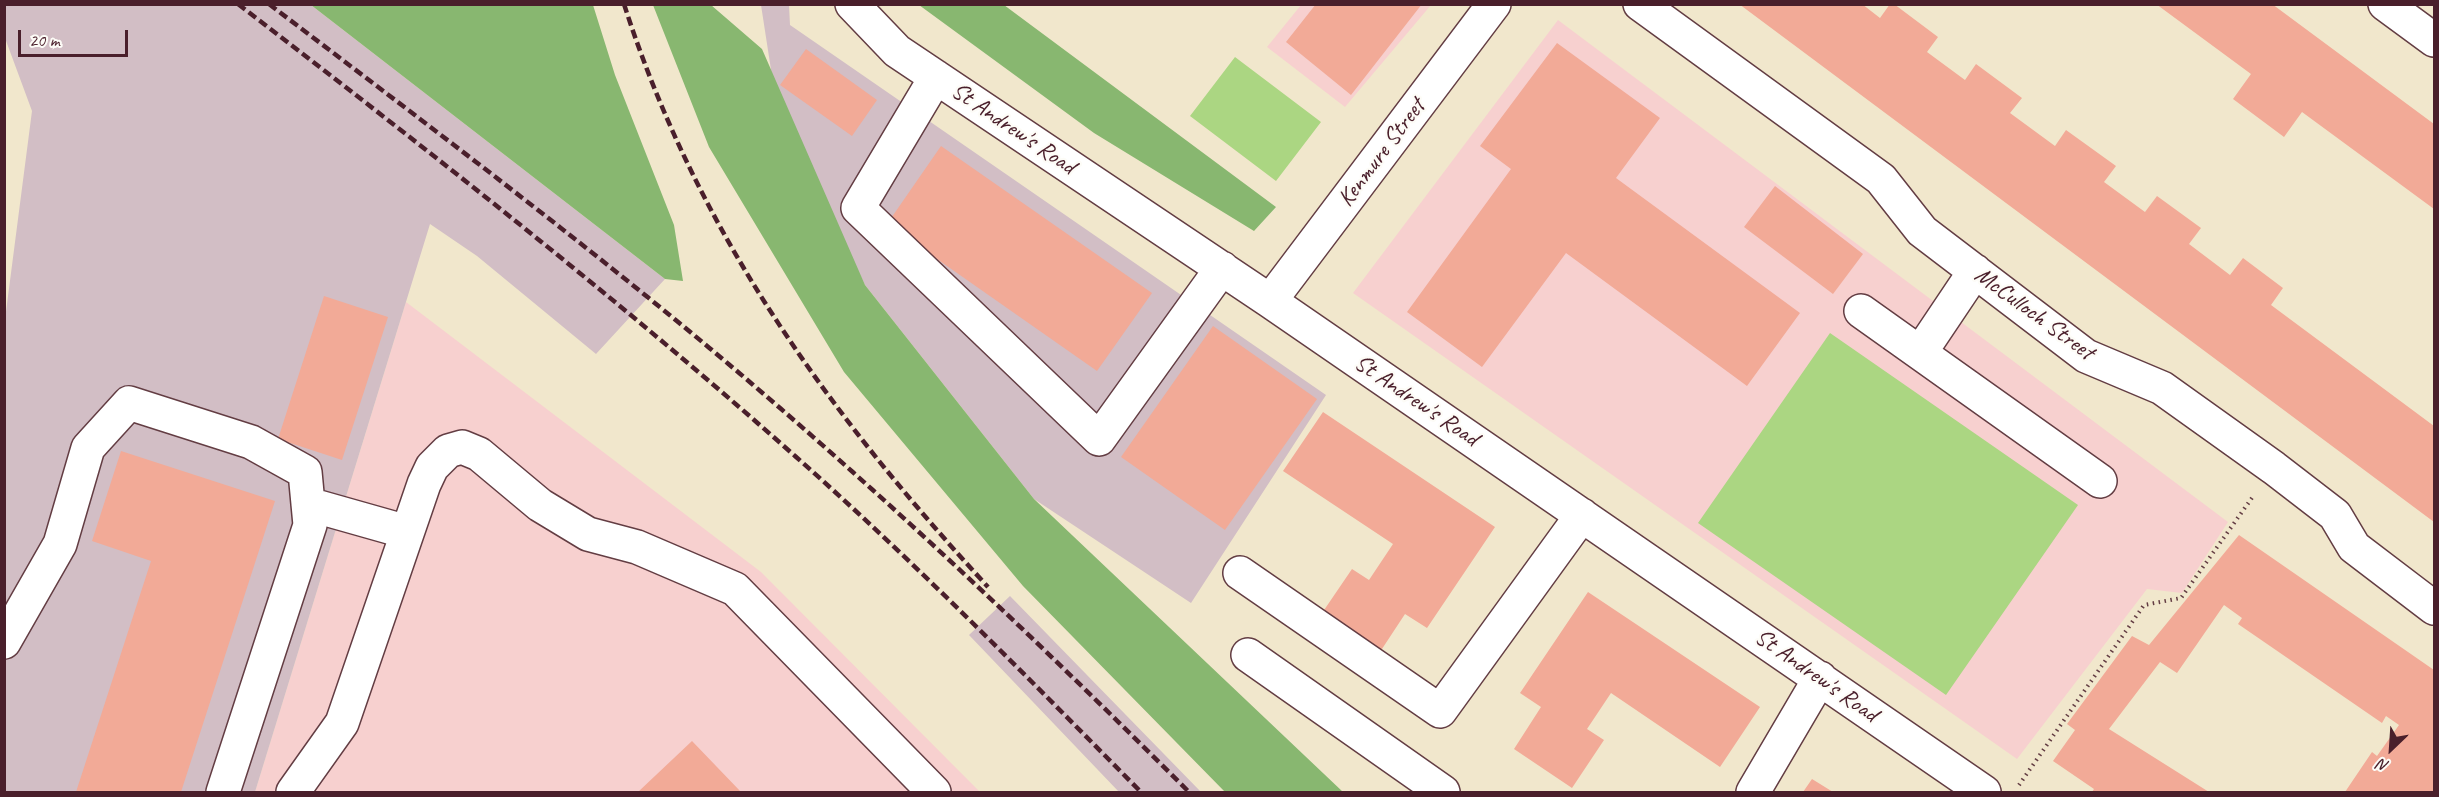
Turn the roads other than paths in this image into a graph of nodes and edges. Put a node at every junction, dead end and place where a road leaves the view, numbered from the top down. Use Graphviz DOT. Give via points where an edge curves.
graph roads {
  1 [pos="852,4"];
  2 [pos="1494,4"];
  3 [pos="1640,4"];
  4 [pos="2385,4"];
  5 [pos="2434,40"];
  6 [pos="936,77"];
  7 [pos="1222,268"];
  8 [pos="1975,271"];
  9 [pos="1270,301"];
  10 [pos="1861,312"];
  11 [pos="1920,353"];
  12 [pos="2100,481"];
  13 [pos="308,504"];
  14 [pos="1582,515"];
  15 [pos="407,532"];
  16 [pos="1240,573"];
  17 [pos="2434,608"];
  18 [pos="4,642"];
  19 [pos="1248,655"];
  20 [pos="1820,678"];
  21 [pos="223,792"];
  22 [pos="293,792"];
  23 [pos="934,792"];
  24 [pos="1443,792"];
  25 [pos="1753,792"];
  26 [pos="1984,792"];
  1 -- 6 [label="street, St Andrew's Road" via="897,51"];
  2 -- 9 [label="street, Kenmure Street"];
  3 -- 8 [label="street, McCulloch Street" via="1881,179 1922,231"];
  4 -- 5 [label="street"];
  6 -- 7 [label="street, St Andrew's Road"];
  6 -- 7 [label="street" via="858,208 1099,439"];
  7 -- 9 [label="street, St Andrew's Road"];
  8 -- 11 [label="street"];
  8 -- 17 [label="street, McCulloch Street" via="2086,356 2162,388 2274,468 2335,515 2354,547"];
  9 -- 14 [label="street, St Andrew's Road"];
  10 -- 11 [label="street"];
  11 -- 12 [label="street"];
  13 -- 15 [label="street"];
  13 -- 18 [label="street" via="305,472 252,442 129,403 88,448 60,544"];
  13 -- 21 [label="street" via="310,525"];
  14 -- 16 [label="street" via="1440,711"];
  14 -- 20 [label="street, St Andrew's Road"];
  15 -- 22 [label="street" via="342,723"];
  15 -- 23 [label="street" via="432,467 448,451 462,447 479,454 540,506 588,534 637,547 735,589"];
  19 -- 24 [label="street"];
  20 -- 25 [label="street"];
  20 -- 26 [label="street, St Andrew's Road"];
}
